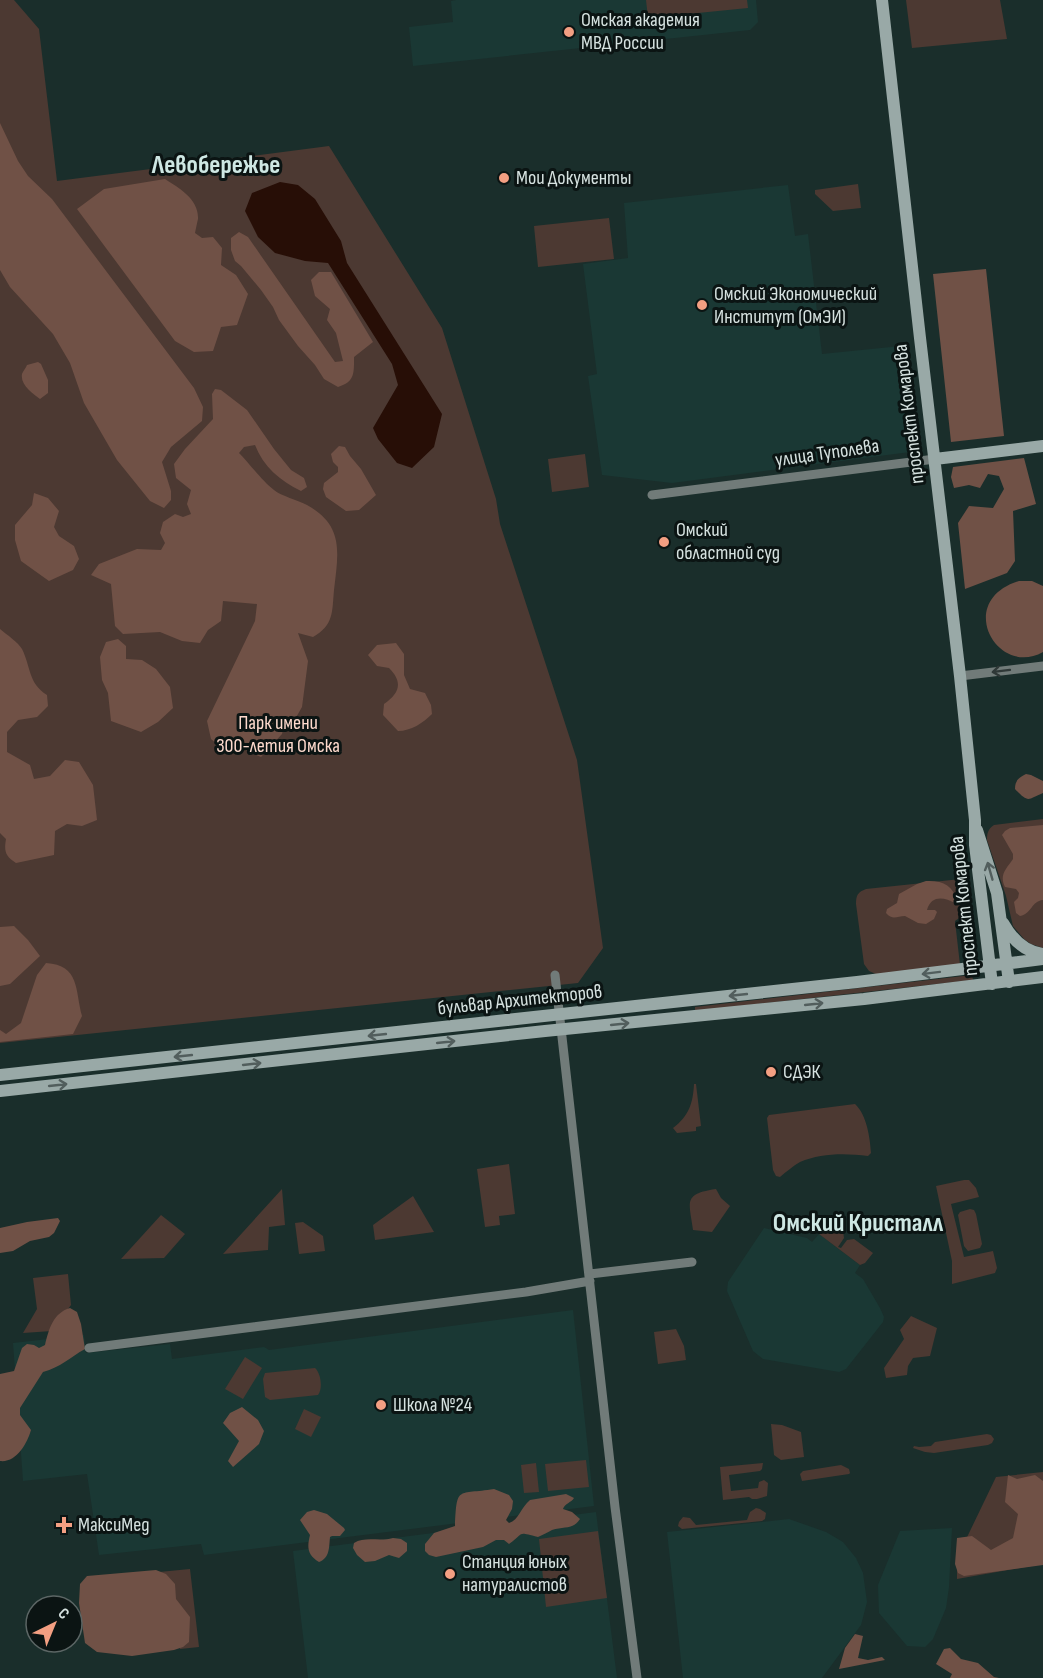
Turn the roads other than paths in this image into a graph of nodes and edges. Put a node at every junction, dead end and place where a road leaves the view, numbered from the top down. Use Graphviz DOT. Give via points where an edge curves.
graph roads {
  1 [pos="882,0"];
  2 [pos="1043,446"];
  3 [pos="935,459"];
  4 [pos="652,495"];
  5 [pos="1043,666"];
  6 [pos="960,676"];
  7 [pos="975,823"];
  8 [pos="1001,920"];
  9 [pos="1043,954"];
  10 [pos="1043,959"];
  11 [pos="1007,963"];
  12 [pos="989,965"];
  13 [pos="555,975"];
  14 [pos="1043,977"];
  15 [pos="1009,982"];
  16 [pos="992,984"];
  17 [pos="561,1022"];
  18 [pos="0,1076"];
  19 [pos="0,1091"];
  20 [pos="692,1262"];
  21 [pos="590,1277"];
  22 [pos="89,1348"];
  23 [pos="637,1678"];
  1 -- 3 [label="main road, проспект Комарова"];
  2 -- 3 [label="main road, улица Туполева"];
  3 -- 4 [label="street, улица Туполева"];
  3 -- 6 [label="main road, проспект Комарова"];
  5 -- 6 [label="street, one-way"];
  6 -- 7 [label="main road, проспект Комарова"];
  8 -- 7 [label="main road, проспект Комарова, one-way"];
  7 -- 12 [label="main road, проспект Комарова"];
  8 -- 9 [label="main road" via="1023,946"];
  8 -- 11 [label="main road, проспект Комарова"];
  10 -- 11 [label="main road, бульвар Архитекторов"];
  11 -- 12 [label="main road, бульвар Архитекторов"];
  11 -- 15 [label="main road, проспект Комарова"];
  12 -- 16 [label="main road, проспект Комарова"];
  12 -- 17 [label="main road, бульвар Архитекторов, one-way"];
  13 -- 17 [label="street"];
  14 -- 15 [label="main road, бульвар Архитекторов"];
  15 -- 16 [label="main road, бульвар Архитекторов"];
  17 -- 16 [label="main road, бульвар Архитекторов, one-way" via="875,998"];
  17 -- 18 [label="main road, бульвар Архитекторов, one-way"];
  19 -- 17 [label="main road, бульвар Архитекторов, one-way"];
  17 -- 21 [label="street"];
  20 -- 21 [label="street"];
  21 -- 22 [label="street" via="515,1293"];
  21 -- 23 [label="street"];
}
